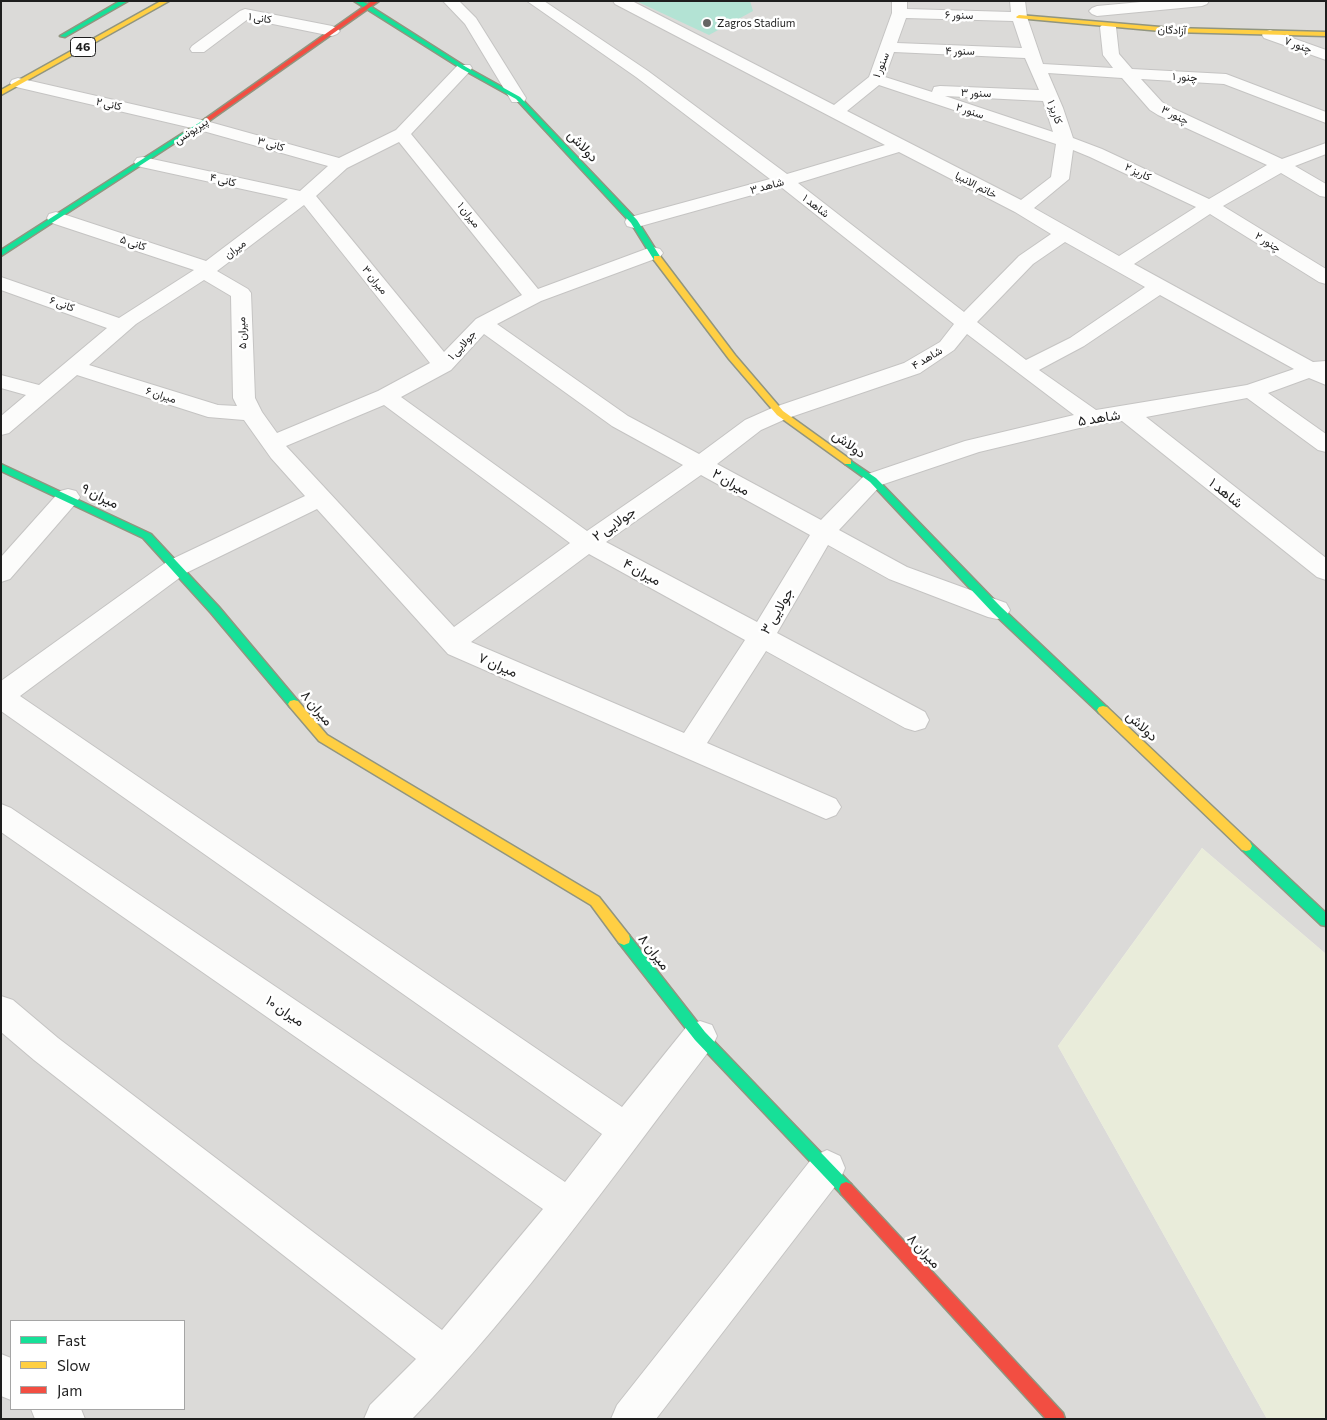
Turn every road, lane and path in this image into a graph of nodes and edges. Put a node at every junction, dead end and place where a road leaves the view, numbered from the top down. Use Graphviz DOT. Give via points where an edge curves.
graph roads {
  1 [pos="125,1"];
  2 [pos="166,1"];
  3 [pos="450,1"];
  4 [pos="534,1"];
  5 [pos="620,1"];
  6 [pos="1202,1"];
  7 [pos="366,3"];
  8 [pos="899,7"];
  9 [pos="1018,9"];
  10 [pos="1097,11"];
  11 [pos="1108,27"];
  12 [pos="332,31"];
  13 [pos="1326,34"];
  14 [pos="1270,35"];
  15 [pos="49,44"];
  16 [pos="888,47"];
  17 [pos="198,49"];
  18 [pos="1326,55"];
  19 [pos="1034,60"];
  20 [pos="464,68"];
  21 [pos="1127,74"];
  22 [pos="876,79"];
  23 [pos="18,84"];
  24 [pos="903,90"];
  25 [pos="1,94"];
  26 [pos="1050,96"];
  27 [pos="518,98"];
  28 [pos="836,112"];
  29 [pos="1326,118"];
  30 [pos="200,125"];
  31 [pos="402,134"];
  32 [pos="1065,141"];
  33 [pos="899,146"];
  34 [pos="1326,148"];
  35 [pos="143,162"];
  36 [pos="341,164"];
  37 [pos="1281,165"];
  38 [pos="784,181"];
  39 [pos="1326,192"];
  40 [pos="304,196"];
  41 [pos="1210,206"];
  42 [pos="1022,208"];
  43 [pos="56,218"];
  44 [pos="634,222"];
  45 [pos="1064,234"];
  46 [pos="653,253"];
  47 [pos="1,254"];
  48 [pos="1121,264"];
  49 [pos="207,270"];
  50 [pos="1326,278"];
  51 [pos="1,283"];
  52 [pos="1160,286"];
  53 [pos="534,297"];
  54 [pos="483,323"];
  55 [pos="965,323"];
  56 [pos="122,326"];
  57 [pos="443,365"];
  58 [pos="73,367"];
  59 [pos="1024,369"];
  60 [pos="1321,371"];
  61 [pos="1,381"];
  62 [pos="1251,391"];
  63 [pos="42,393"];
  64 [pos="386,396"];
  65 [pos="251,413"];
  66 [pos="780,413"];
  67 [pos="1127,413"];
  68 [pos="1092,418"];
  69 [pos="1,428"];
  70 [pos="272,443"];
  71 [pos="1326,445"];
  72 [pos="700,465"];
  73 [pos="1,466"];
  74 [pos="873,480"];
  75 [pos="68,497"];
  76 [pos="321,498"];
  77 [pos="823,533"];
  78 [pos="588,542"];
  79 [pos="176,567"];
  80 [pos="1326,571"];
  81 [pos="1,573"];
  82 [pos="997,610"];
  83 [pos="761,637"];
  84 [pos="453,642"];
  85 [pos="1,696"];
  86 [pos="915,720"];
  87 [pos="689,748"];
  88 [pos="826,807"];
  89 [pos="1,816"];
  90 [pos="1326,921"];
  91 [pos="1,1011"];
  92 [pos="700,1036"];
  93 [pos="626,1130"];
  94 [pos="827,1168"];
  95 [pos="569,1206"];
  96 [pos="445,1357"];
  97 [pos="53,1410"];
  98 [pos="65,1419"];
  99 [pos="384,1419"];
  100 [pos="631,1419"];
  101 [pos="1057,1419"];
  1 -- 15 [label="street, 46"];
  2 -- 23 [label="street, 46"];
  3 -- 27 [label="street" via="471,21"];
  4 -- 38 [label="street, شاهد ۱" via="642,74"];
  5 -- 28 [label="street, خاتم الانبیا"];
  6 -- 10 [label="street"];
  7 -- 12 [label="street, پیریونس"];
  7 -- 20 [label="street, دولاش"];
  8 -- 9 [label="street, سنور ۶"];
  8 -- 16 [label="street, سنور ۱"];
  9 -- 11 [label="street, آزادگان"];
  9 -- 19 [label="street, کاریز ۱"];
  11 -- 14 [label="street, آزادگان"];
  11 -- 21 [label="street, چنور ۳" via="1111,55"];
  12 -- 17 [label="street, کانی ۱" via="245,14"];
  12 -- 30 [label="street, پیریونس"];
  13 -- 14 [label="street, آزادگان"];
  14 -- 18 [label="street, چنور ۷"];
  16 -- 19 [label="street, سنور ۴"];
  16 -- 22 [label="street, سنور ۱"];
  19 -- 21 [label="street, چنور ۱"];
  19 -- 26 [label="street, کاریز ۱"];
  20 -- 27 [label="street, دولاش"];
  20 -- 31 [label="street, میران"];
  21 -- 29 [label="street, چنور ۱" via="1226,80"];
  21 -- 37 [label="street, چنور ۳" via="1164,111"];
  22 -- 24 [label="street, سنور ۲"];
  22 -- 28 [label="street, سنور ۱"];
  23 -- 25 [label="street, 46"];
  23 -- 30 [label="street, کانی ۲"];
  24 -- 26 [label="street, سنور ۳"];
  24 -- 32 [label="street, سنور ۲"];
  26 -- 32 [label="street, کاریز ۱"];
  27 -- 44 [label="street, دولاش"];
  28 -- 33 [label="street, خاتم الانبیا"];
  30 -- 35 [label="street, پیریونس"];
  30 -- 36 [label="street, کانی ۳"];
  31 -- 36 [label="street, میران"];
  31 -- 53 [label="street, میران ۱"];
  32 -- 41 [label="street, کاریز ۲"];
  32 -- 42 [label="street, کاریز ۱" via="1060,180"];
  33 -- 38 [label="street, شاهد ۳"];
  33 -- 42 [label="street, خاتم الانبیا"];
  34 -- 37 [label="street"];
  35 -- 40 [label="street, کانی ۴"];
  35 -- 43 [label="street, پیریونس"];
  36 -- 40 [label="street, میران"];
  37 -- 39 [label="street, چنور ۳"];
  37 -- 41 [label="street"];
  38 -- 44 [label="street, شاهد ۳"];
  38 -- 55 [label="street, شاهد ۱"];
  40 -- 49 [label="street, میران"];
  40 -- 57 [label="street, میران ۳"];
  41 -- 48 [label="street"];
  41 -- 50 [label="street, چنور ۲"];
  42 -- 45 [label="street, خاتم الانبیا"];
  43 -- 47 [label="street, پیریونس"];
  43 -- 49 [label="street, کانی ۵"];
  44 -- 46 [label="street, دولاش"];
  45 -- 48 [label="street, خاتم الانبیا"];
  45 -- 55 [label="street, شاهد ۴" via="1026,260"];
  46 -- 53 [label="street, جولایی ۱"];
  46 -- 66 [label="street, دولاش"];
  48 -- 52 [label="street, خاتم الانبیا"];
  49 -- 56 [label="street, میران"];
  49 -- 65 [label="street, میران ۵" via="240,293 244,398"];
  51 -- 56 [label="street, کانی ۶"];
  52 -- 59 [label="street" via="1077,342"];
  52 -- 60 [label="street, خاتم الانبیا"];
  53 -- 54 [label="street, جولایی ۱"];
  54 -- 57 [label="street, جولایی ۱"];
  54 -- 72 [label="street, میران ۲" via="620,421"];
  55 -- 59 [label="street, شاهد ۱"];
  55 -- 66 [label="street, شاهد ۴" via="947,346 912,368"];
  56 -- 58 [label="street, میران"];
  57 -- 64 [label="street, جولایی ۱"];
  58 -- 63 [label="street, میران"];
  58 -- 65 [label="street, میران ۶" via="216,412"];
  59 -- 68 [label="street, شاهد ۱"];
  60 -- 62 [label="street, شاهد ۵"];
  61 -- 63 [label="street"];
  62 -- 67 [label="street, شاهد ۵"];
  62 -- 71 [label="street"];
  63 -- 69 [label="street, میران"];
  64 -- 70 [label="street, جولایی ۱"];
  64 -- 78 [label="street, میران ۴"];
  65 -- 70 [label="street, میران ۷"];
  66 -- 72 [label="street, جولایی ۲" via="753,425"];
  66 -- 74 [label="street, دولاش"];
  67 -- 68 [label="street, شاهد ۵"];
  67 -- 80 [label="street, شاهد ۱"];
  68 -- 74 [label="street, شاهد ۵" via="973,446"];
  70 -- 76 [label="street, میران ۷"];
  72 -- 77 [label="street, میران ۲"];
  72 -- 78 [label="street, جولایی ۲"];
  73 -- 75 [label="street, میران ۹"];
  74 -- 77 [label="street, جولایی ۳"];
  74 -- 82 [label="street, دولاش"];
  75 -- 79 [label="street, میران ۹" via="147,536"];
  75 -- 81 [label="street"];
  76 -- 79 [label="street"];
  76 -- 84 [label="street, میران ۷"];
  77 -- 82 [label="street, میران ۲" via="898,573"];
  77 -- 83 [label="street, جولایی ۳"];
  78 -- 83 [label="street, میران ۴"];
  78 -- 84 [label="street, جولایی ۲"];
  79 -- 85 [label="street"];
  79 -- 92 [label="street, میران ۸" via="323,738 596,901"];
  82 -- 90 [label="street, دولاش"];
  83 -- 86 [label="street, میران ۴"];
  83 -- 87 [label="street, جولایی ۳"];
  84 -- 87 [label="street, میران ۷" via="457,647"];
  85 -- 93 [label="street"];
  87 -- 88 [label="street, میران ۷"];
  89 -- 95 [label="street, میران ۱۰"];
  91 -- 96 [label="street"];
  92 -- 93 [label="street"];
  92 -- 94 [label="street, میران ۸"];
  93 -- 95 [label="street"];
  94 -- 100 [label="street"];
  94 -- 101 [label="street, میران ۸"];
  95 -- 96 [label="street"];
  96 -- 99 [label="street"];
  97 -- 98 [label="street"];
}
